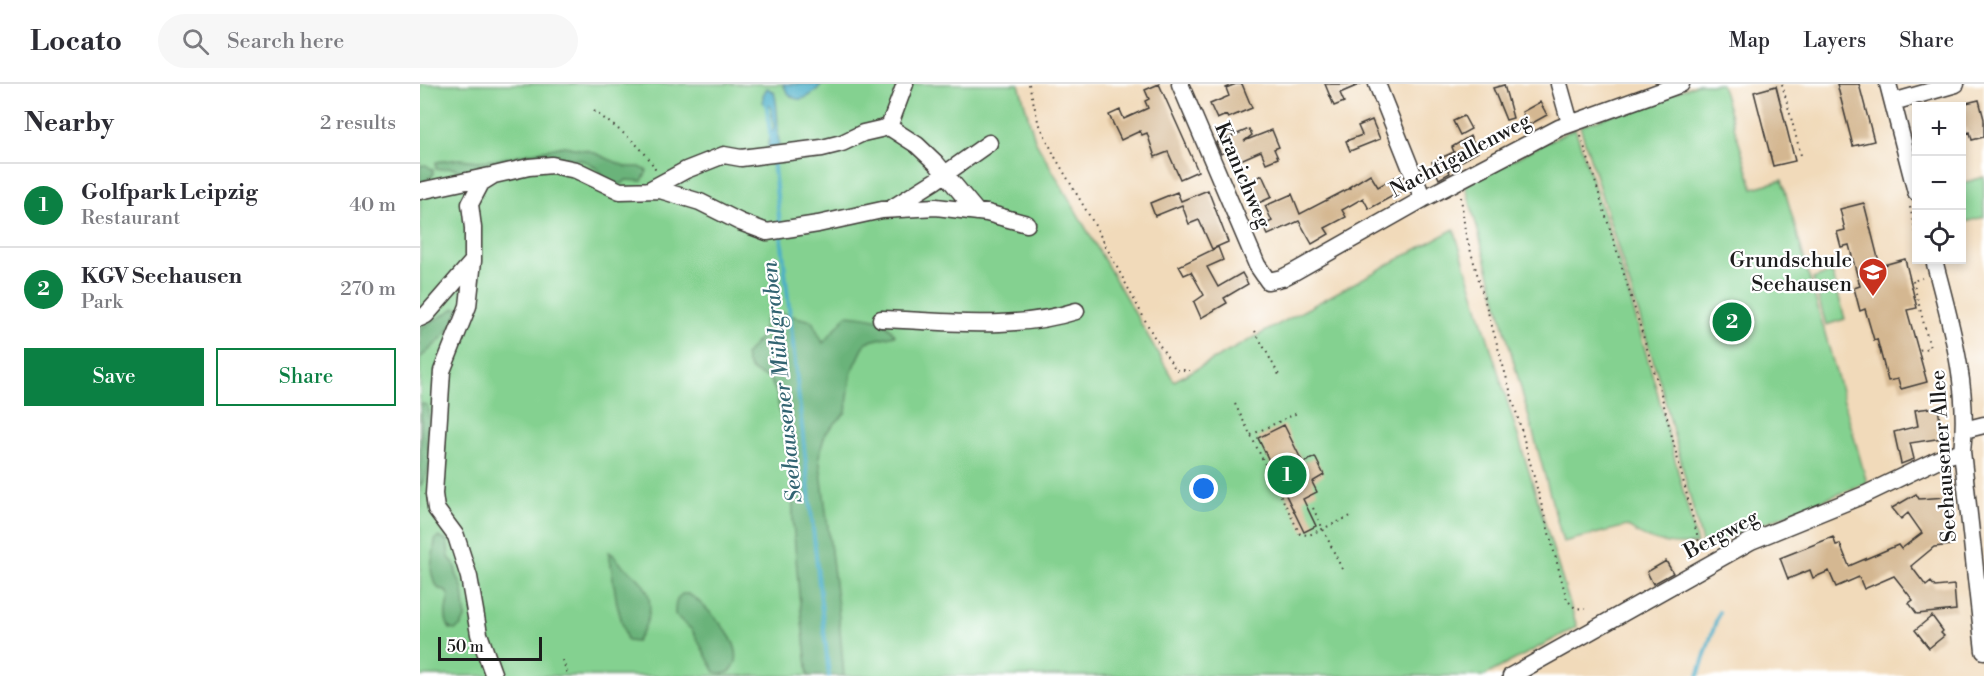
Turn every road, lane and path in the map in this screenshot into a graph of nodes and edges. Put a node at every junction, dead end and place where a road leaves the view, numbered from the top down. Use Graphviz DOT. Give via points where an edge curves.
graph roads {
  1 [pos="905,84"];
  2 [pos="1029,84"];
  3 [pos="1180,84"];
  4 [pos="1377,84"];
  5 [pos="1559,84"];
  6 [pos="1681,84"];
  7 [pos="1782,84"];
  8 [pos="1888,84"];
  9 [pos="1956,84"];
  10 [pos="1893,102"];
  11 [pos="594,111"];
  12 [pos="1573,122"];
  13 [pos="889,127"];
  14 [pos="989,143"];
  15 [pos="1802,159"];
  16 [pos="1912,173"];
  17 [pos="945,174"];
  18 [pos="494,175"];
  19 [pos="1460,180"];
  20 [pos="420,190"];
  21 [pos="648,190"];
  22 [pos="1423,199"];
  23 [pos="889,210"];
  24 [pos="977,212"];
  25 [pos="1027,224"];
  26 [pos="473,261"];
  27 [pos="1935,264"];
  28 [pos="1928,277"];
  29 [pos="1268,281"];
  30 [pos="443,295"];
  31 [pos="468,306"];
  32 [pos="1076,311"];
  33 [pos="420,318"];
  34 [pos="882,319"];
  35 [pos="1255,331"];
  36 [pos="1918,350"];
  37 [pos="1190,370"];
  38 [pos="1279,375"];
  39 [pos="1235,404"];
  40 [pos="1297,413"];
  41 [pos="1984,425"];
  42 [pos="1964,430"];
  43 [pos="1251,435"];
  44 [pos="1962,451"];
  45 [pos="1313,508"];
  46 [pos="1353,515"];
  47 [pos="1323,528"];
  48 [pos="1710,546"];
  49 [pos="1342,569"];
  50 [pos="1585,609"];
  51 [pos="1984,651"];
  52 [pos="562,660"];
  53 [pos="494,676"];
  54 [pos="569,676"];
  55 [pos="1511,676"];
  1 -- 13 [label="street"];
  2 -- 37 [label="path" via="1038,121 1055,157 1153,335 1176,369"];
  3 -- 29 [label="street, Kranichweg" via="1257,265"];
  4 -- 22 [label="street"];
  5 -- 12 [label="street"];
  6 -- 12 [label="street, Nachtigallenweg"];
  7 -- 15 [label="path"];
  8 -- 10 [label="street"];
  9 -- 10 [label="street"];
  10 -- 16 [label="street"];
  11 -- 21 [label="path" via="650,160 656,172"];
  12 -- 19 [label="street, Nachtigallenweg"];
  12 -- 48 [label="path" via="1660,390 1701,550"];
  13 -- 17 [label="street" via="917,146"];
  13 -- 21 [label="street" via="822,148 741,158 724,154"];
  14 -- 17 [label="street"];
  17 -- 23 [label="street"];
  17 -- 24 [label="street"];
  18 -- 20 [label="street"];
  18 -- 21 [label="street" via="552,165 576,170 620,191"];
  18 -- 26 [label="street" via="481,183 470,204"];
  19 -- 22 [label="street, Nachtigallenweg"];
  19 -- 50 [label="path" via="1465,231 1567,600 1575,608"];
  21 -- 23 [label="street" via="700,202 767,231"];
  22 -- 29 [label="street, Nachtigallenweg" via="1294,272"];
  23 -- 24 [label="street" via="936,207"];
  24 -- 25 [label="street"];
  26 -- 30 [label="street"];
  26 -- 31 [label="street"];
  27 -- 42 [label="street, Seehausener Allee" via="1959,362"];
  28 -- 36 [label="path" via="1912,281 1930,348"];
  30 -- 31 [label="street"];
  30 -- 33 [label="street"];
  31 -- 53 [label="street" via="442,370 434,494 436,509 456,536 469,577 479,634"];
  32 -- 34 [label="street" via="973,325"];
  35 -- 38 [label="path"];
  39 -- 43 [label="path"];
  40 -- 43 [label="path"];
  41 -- 42 [label="street"];
  42 -- 44 [label="street, Seehausener Allee"];
  43 -- 47 [label="path" via="1300,534 1309,535"];
  44 -- 51 [label="street, Seehausener Allee"];
  44 -- 55 [label="street, Bergweg" via="1751,541"];
  45 -- 47 [label="path"];
  46 -- 47 [label="path"];
  47 -- 49 [label="path"];
  52 -- 54 [label="path"];
}
